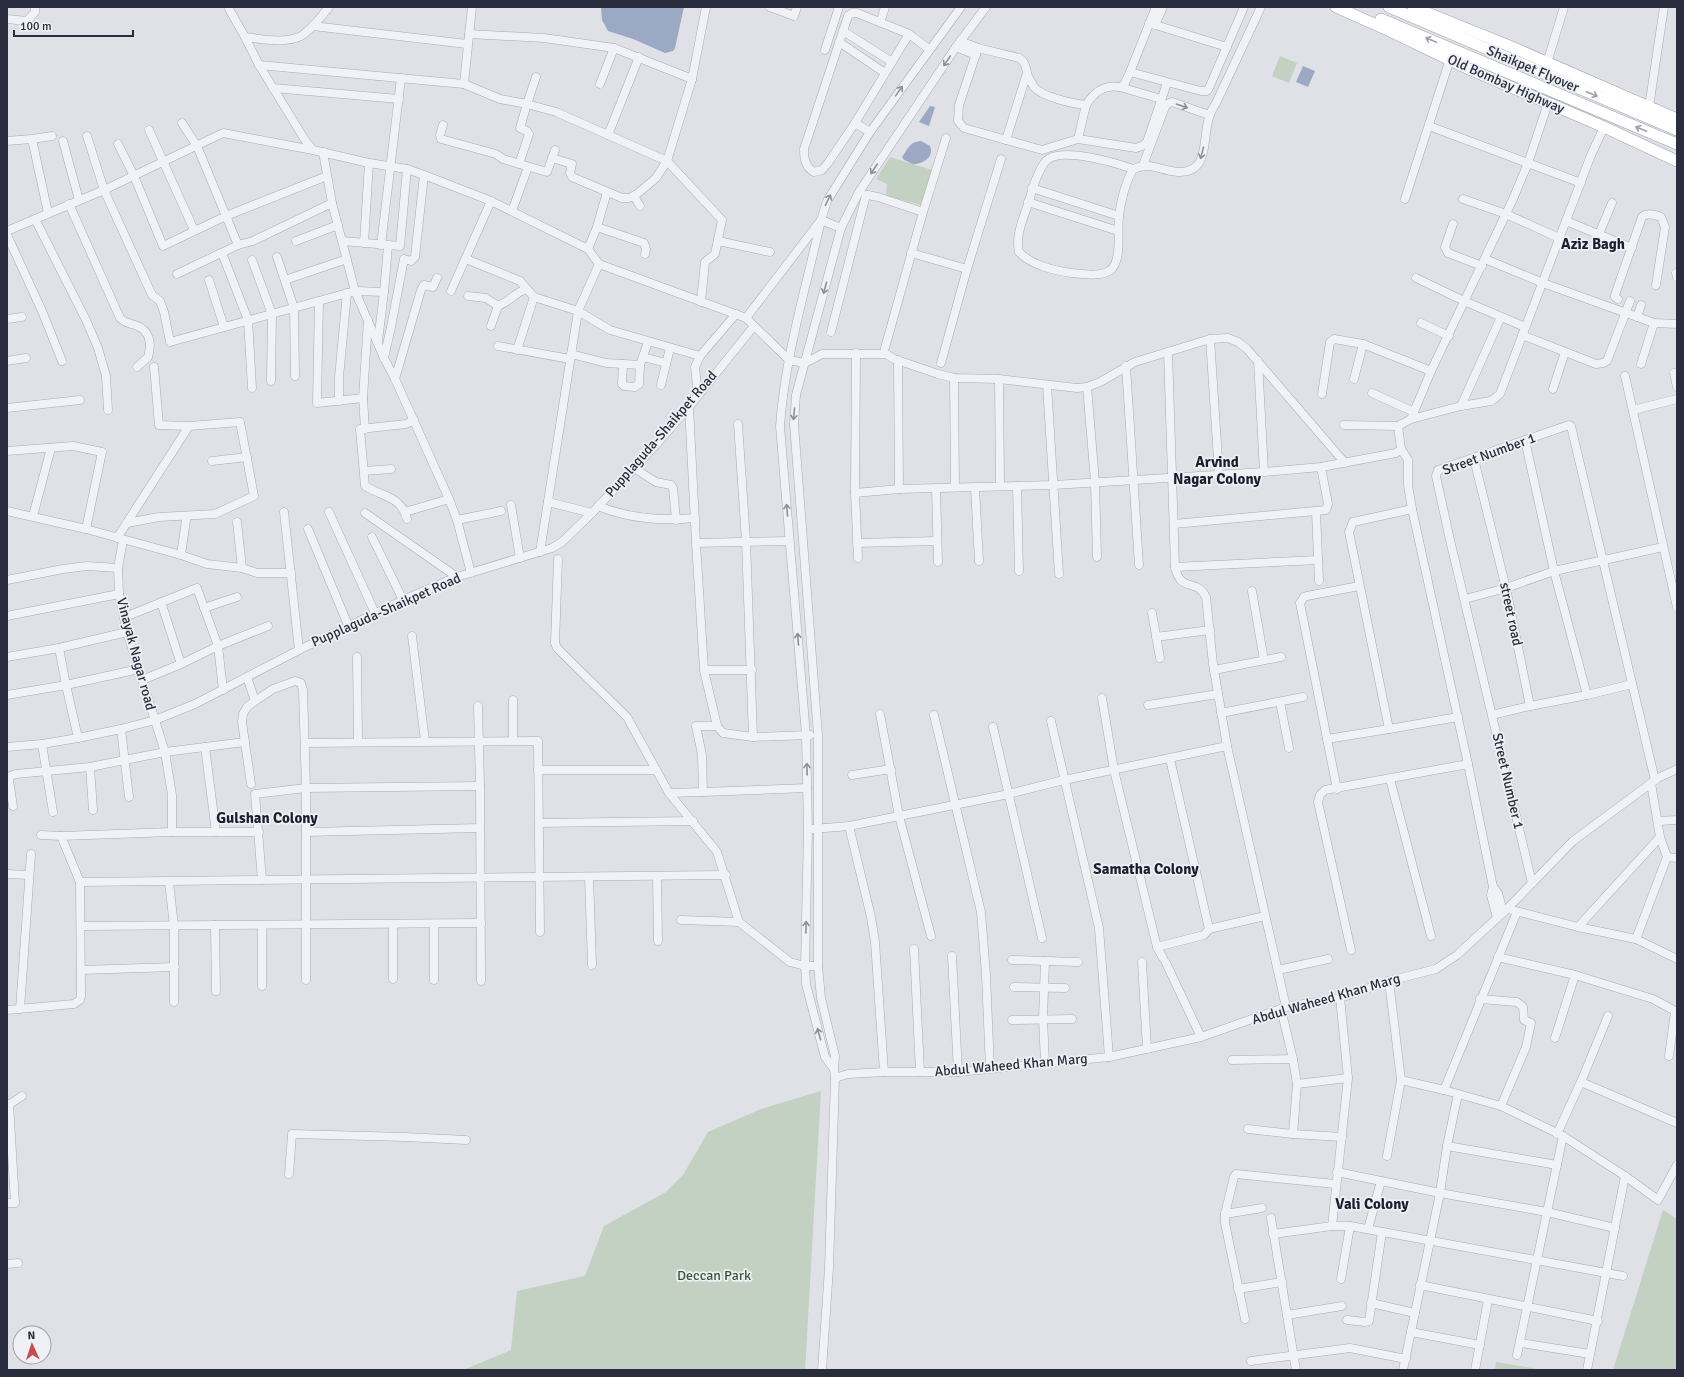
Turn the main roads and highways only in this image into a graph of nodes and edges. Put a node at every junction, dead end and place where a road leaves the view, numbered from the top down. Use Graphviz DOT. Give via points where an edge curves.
graph roads {
  1 [pos="1336,7"];
  2 [pos="1354,7"];
  3 [pos="1389,7"];
  4 [pos="1413,7"];
  5 [pos="1677,119"];
  6 [pos="1677,130"];
  7 [pos="1677,144"];
  8 [pos="1677,161"];
  1 -- 8 [label="main road, Old Bombay Highway"];
  7 -- 2 [label="main road, Shaikpet Flyover, one-way"];
  3 -- 6 [label="main road, Shaikpet Flyover, one-way"];
  4 -- 5 [label="main road"];
}
